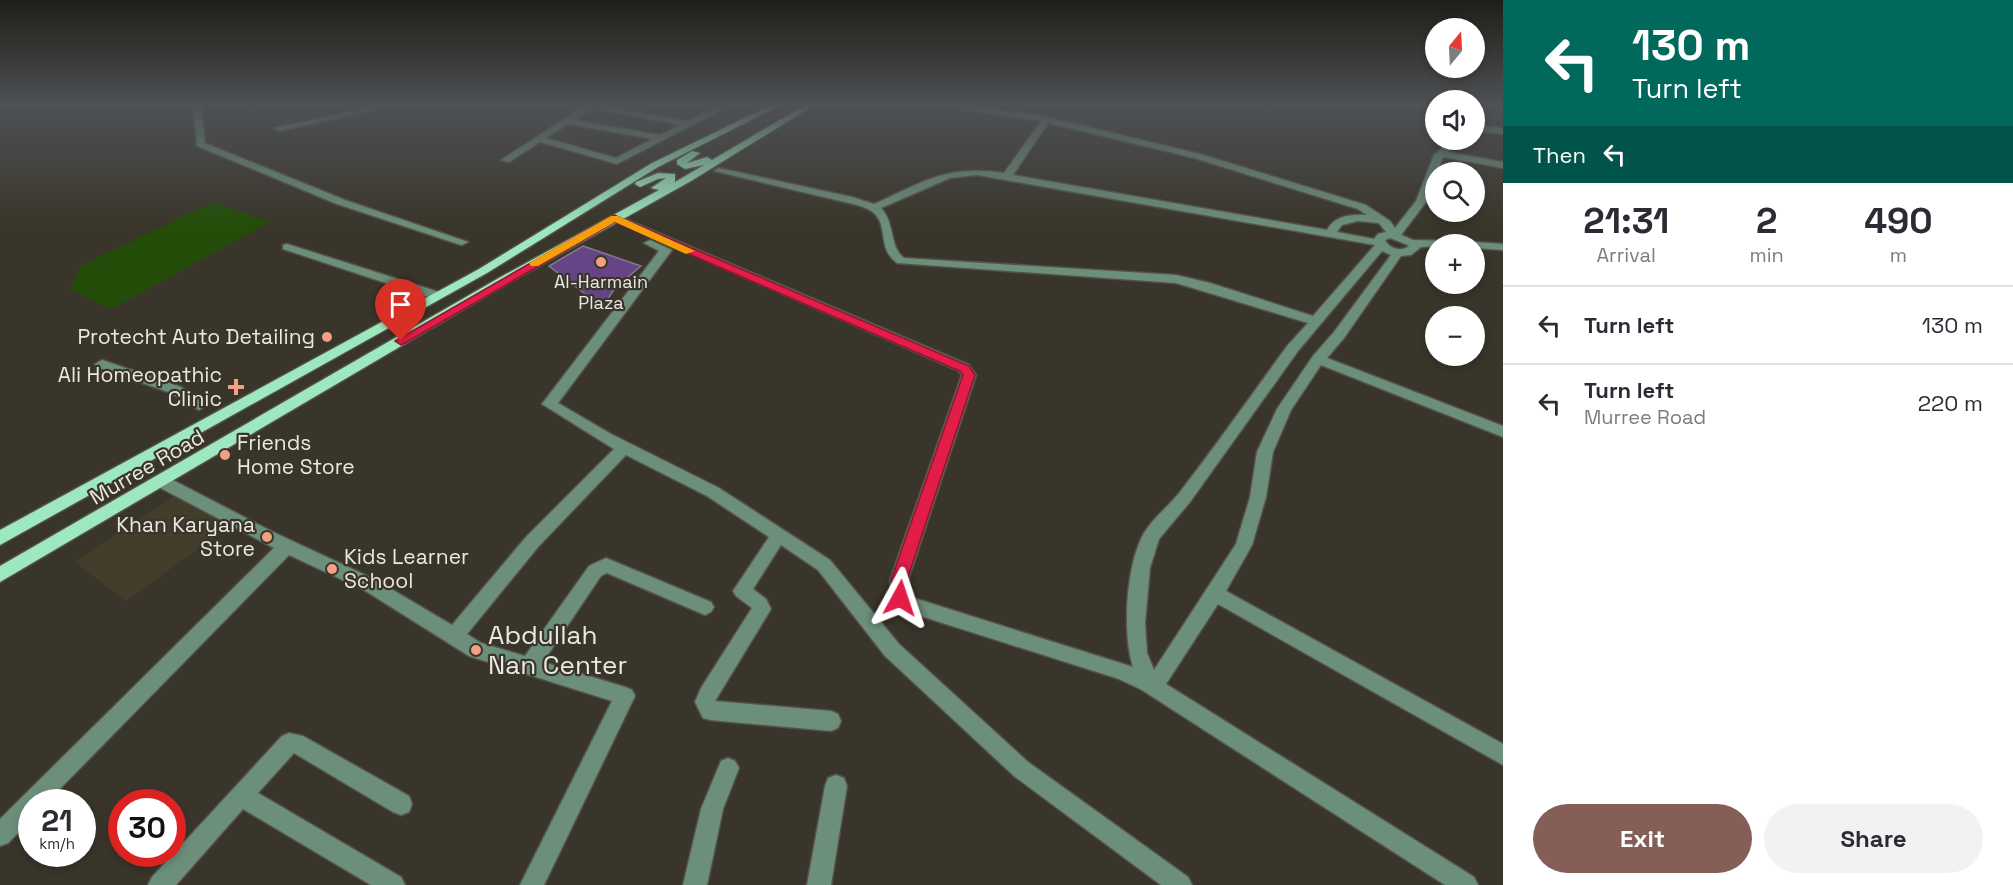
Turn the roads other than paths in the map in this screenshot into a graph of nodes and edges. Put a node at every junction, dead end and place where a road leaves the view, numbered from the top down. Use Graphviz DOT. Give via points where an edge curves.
graph roads {
  1 [pos="203,145"];
  2 [pos="530,145"];
  3 [pos="558,145"];
  4 [pos="646,145"];
  5 [pos="696,145"];
  6 [pos="711,145"];
  7 [pos="731,145"];
  8 [pos="743,145"];
  9 [pos="1028,145"];
  10 [pos="1152,145"];
  11 [pos="1445,150"];
  12 [pos="1441,153"];
  13 [pos="506,160"];
  14 [pos="1503,165"];
  15 [pos="718,171"];
  16 [pos="1006,177"];
  17 [pos="873,208"];
  18 [pos="1381,220"];
  19 [pos="617,224"];
  20 [pos="1329,234"];
  21 [pos="1394,236"];
  22 [pos="462,242"];
  23 [pos="1412,243"];
  24 [pos="1425,243"];
  25 [pos="1380,244"];
  26 [pos="1485,246"];
  27 [pos="287,247"];
  28 [pos="1503,247"];
  29 [pos="1398,253"];
  30 [pos="483,271"];
  31 [pos="501,282"];
  32 [pos="438,296"];
  33 [pos="1316,321"];
  34 [pos="1317,359"];
  35 [pos="102,364"];
  36 [pos="200,405"];
  37 [pos="1503,432"];
  38 [pos="625,447"];
  39 [pos="161,481"];
  40 [pos="779,536"];
  41 [pos="0,538"];
  42 [pos="286,547"];
  43 [pos="0,575"];
  44 [pos="1215,594"];
  45 [pos="705,607"];
  46 [pos="454,636"];
  47 [pos="530,666"];
  48 [pos="1149,684"];
  49 [pos="831,721"];
  50 [pos="1503,755"];
  51 [pos="729,768"];
  52 [pos="836,786"];
  53 [pos="46,789"];
  54 [pos="242,796"];
  55 [pos="401,804"];
  56 [pos="18,817"];
  57 [pos="0,835"];
  58 [pos="160,885"];
  59 [pos="393,885"];
  60 [pos="532,885"];
  61 [pos="695,885"];
  62 [pos="819,885"];
  63 [pos="1180,885"];
  64 [pos="1466,885"];
  1 -- 22 [label="street" via="341,202"];
  2 -- 13 [label="street"];
  3 -- 4 [label="street" via="617,161"];
  5 -- 30 [label="main road, Murree Road" via="655,165"];
  6 -- 7 [label="main road" via="680,162 695,165"];
  8 -- 19 [label="main road, Murree Road"];
  9 -- 16 [label="street"];
  10 -- 18 [label="street" via="1342,199"];
  11 -- 12 [label="street"];
  12 -- 14 [label="street"];
  12 -- 21 [label="street" via="1421,202"];
  15 -- 17 [label="street"];
  16 -- 17 [label="street" via="977,172 948,175"];
  16 -- 20 [label="street"];
  17 -- 33 [label="street" via="883,216 893,255 901,261 1176,279"];
  18 -- 20 [label="street" via="1353,217 1336,224"];
  18 -- 21 [label="street"];
  19 -- 31 [label="main road, Murree Road"];
  19 -- 38 [label="street" via="666,250 549,404"];
  19 -- 48 [label="street" via="964,368 969,375 899,580 900,598 908,604 1124,672"];
  20 -- 25 [label="street"];
  21 -- 23 [label="street"];
  21 -- 25 [label="street" via="1382,236"];
  23 -- 24 [label="street"];
  23 -- 29 [label="street" via="1414,250"];
  25 -- 29 [label="street"];
  25 -- 33 [label="street"];
  26 -- 28 [label="street"];
  27 -- 32 [label="street"];
  29 -- 34 [label="street"];
  30 -- 31 [label="main road" via="585,218 654,176 670,176 671,180 580,231"];
  30 -- 32 [label="main road, Murree Road"];
  31 -- 39 [label="main road, Murree Road"];
  32 -- 41 [label="main road, Murree Road"];
  33 -- 48 [label="street" via="1184,498 1151,536 1142,568 1137,623 1138,653"];
  34 -- 37 [label="street"];
  34 -- 44 [label="street" via="1274,431 1265,452 1258,497 1244,545"];
  35 -- 36 [label="street" via="176,390"];
  38 -- 40 [label="street" via="713,492"];
  38 -- 46 [label="street" via="532,542"];
  39 -- 42 [label="street"];
  39 -- 43 [label="main road, Murree Road"];
  40 -- 49 [label="street" via="742,591 762,609 705,702 710,711"];
  40 -- 63 [label="street" via="824,566 892,650 1021,769"];
  42 -- 46 [label="street" via="370,585"];
  42 -- 53 [label="street"];
  44 -- 48 [label="street" via="1161,676"];
  44 -- 50 [label="street"];
  45 -- 47 [label="street" via="602,566"];
  46 -- 47 [label="street" via="476,650"];
  47 -- 60 [label="street" via="625,696"];
  48 -- 64 [label="street"];
  51 -- 61 [label="street" via="712,809"];
  52 -- 62 [label="street"];
  54 -- 55 [label="street" via="288,743 296,743"];
  54 -- 58 [label="street"];
  54 -- 59 [label="street"];
  56 -- 57 [label="street"];
}
